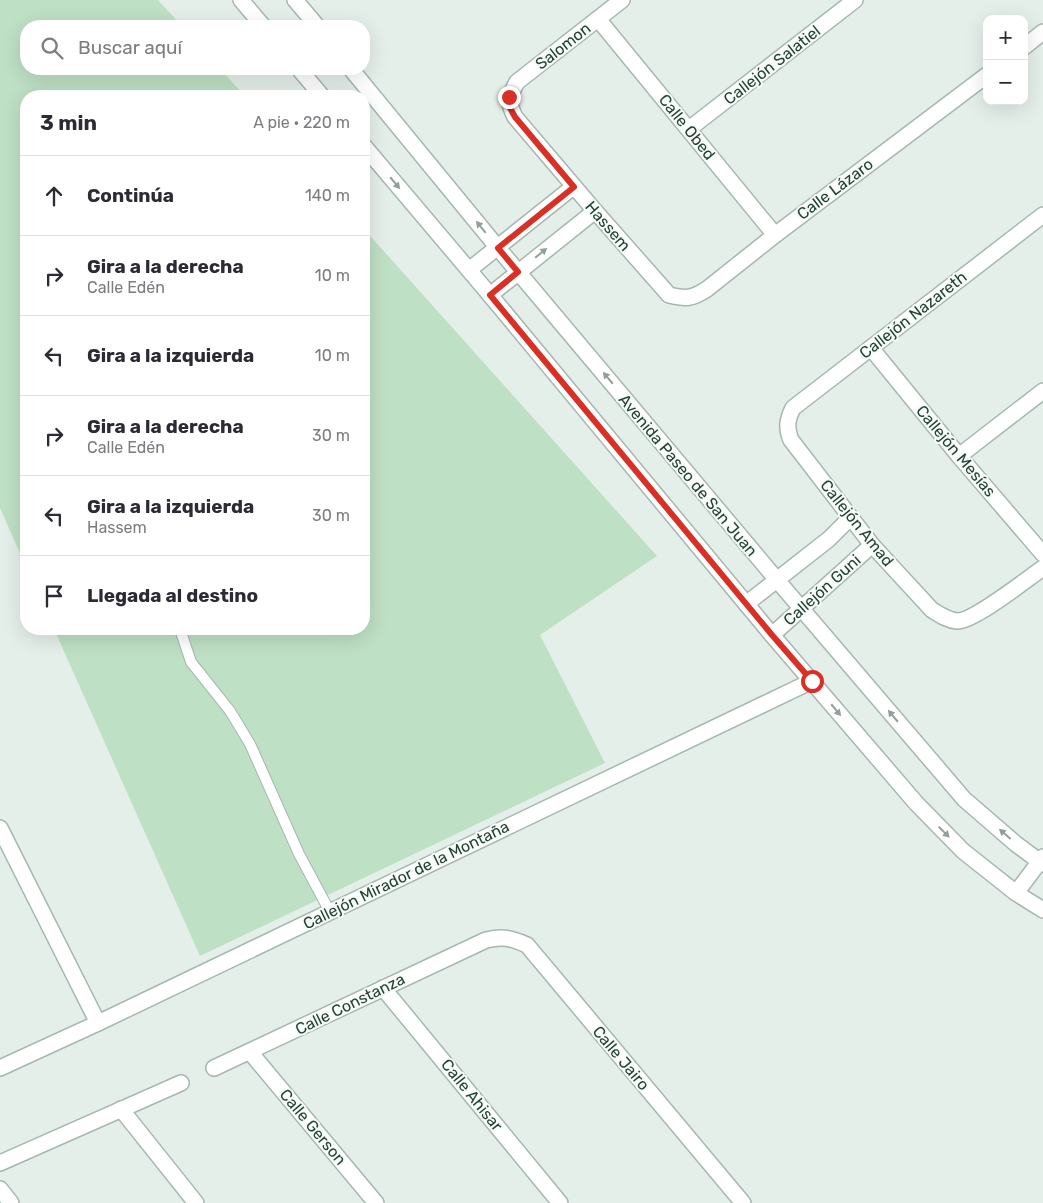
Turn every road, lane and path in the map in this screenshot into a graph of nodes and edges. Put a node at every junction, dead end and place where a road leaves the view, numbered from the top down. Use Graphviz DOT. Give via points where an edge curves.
graph roads {
  1 [pos="241,0"];
  2 [pos="295,0"];
  3 [pos="622,0"];
  4 [pos="856,0"];
  5 [pos="598,18"];
  6 [pos="258,20"];
  7 [pos="312,20"];
  8 [pos="1043,32"];
  9 [pos="1028,44"];
  10 [pos="304,75"];
  11 [pos="356,75"];
  12 [pos="983,78"];
  13 [pos="317,90"];
  14 [pos="368,90"];
  15 [pos="370,92"];
  16 [pos="509,97"];
  17 [pos="688,129"];
  18 [pos="370,153"];
  19 [pos="574,187"];
  20 [pos="595,211"];
  21 [pos="1043,216"];
  22 [pos="775,235"];
  23 [pos="498,248"];
  24 [pos="469,270"];
  25 [pos="518,272"];
  26 [pos="490,295"];
  27 [pos="683,298"];
  28 [pos="871,348"];
  29 [pos="1043,391"];
  30 [pos="788,418"];
  31 [pos="959,456"];
  32 [pos="850,518"];
  33 [pos="872,545"];
  34 [pos="1043,554"];
  35 [pos="1043,568"];
  36 [pos="777,580"];
  37 [pos="746,604"];
  38 [pos="801,608"];
  39 [pos="182,635"];
  40 [pos="772,635"];
  41 [pos="812,681"];
  42 [pos="0,828"];
  43 [pos="6,854"];
  44 [pos="1042,861"];
  45 [pos="1016,893"];
  46 [pos="1043,910"];
  47 [pos="330,912"];
  48 [pos="486,940"];
  49 [pos="383,988"];
  50 [pos="98,1023"];
  51 [pos="250,1052"];
  52 [pos="0,1068"];
  53 [pos="214,1068"];
  54 [pos="181,1083"];
  55 [pos="121,1109"];
  56 [pos="0,1163"];
  57 [pos="0,1189"];
  58 [pos="11,1203"];
  59 [pos="196,1203"];
  60 [pos="376,1203"];
  61 [pos="560,1203"];
  62 [pos="742,1203"];
  1 -- 6 [label="street"];
  2 -- 7 [label="street"];
  3 -- 5 [label="street, Salomon"];
  4 -- 17 [label="street, Callejón Salatiel"];
  5 -- 16 [label="street, Salomon" via="517,82"];
  5 -- 17 [label="street, Calle Obed"];
  8 -- 9 [label="street"];
  10 -- 13 [label="street"];
  14 -- 11 [label="street, Avenida Paseo de San Juan, one-way"];
  12 -- 22 [label="street, Calle Lázaro"];
  23 -- 15 [label="street, Avenida Paseo de San Juan, one-way"];
  16 -- 19 [label="street, Hassem" via="509,106 515,117"];
  17 -- 22 [label="street, Calle Obed"];
  18 -- 24 [label="street, one-way"];
  19 -- 20 [label="street, Hassem"];
  19 -- 23 [label="street"];
  25 -- 20 [label="street, one-way"];
  20 -- 27 [label="street, Hassem" via="669,295"];
  21 -- 28 [label="street, Callejón Nazareth"];
  22 -- 27 [label="street, Calle Lázaro" via="708,290 696,297"];
  23 -- 24 [label="street"];
  23 -- 25 [label="street, Avenida Paseo de San Juan"];
  24 -- 26 [label="street"];
  25 -- 26 [label="street"];
  36 -- 25 [label="street, Avenida Paseo de San Juan, one-way"];
  26 -- 37 [label="street"];
  28 -- 30 [label="street, Callejón Nazareth" via="793,408"];
  28 -- 31 [label="street, Callejón Mesías"];
  29 -- 31 [label="street"];
  30 -- 32 [label="street, Callejón Amad" via="786,429 791,440"];
  31 -- 34 [label="street, Callejón Mesías"];
  32 -- 33 [label="street, Callejón Amad"];
  32 -- 36 [label="street, Callejón Guni"];
  33 -- 35 [label="street, Callejón Amad" via="932,610 944,618 958,621 972,618"];
  33 -- 38 [label="street, Callejón Guni"];
  36 -- 37 [label="street, Callejón Guni"];
  36 -- 38 [label="street, Avenida Paseo de San Juan"];
  37 -- 40 [label="street"];
  38 -- 40 [label="street, Callejón Guni"];
  44 -- 38 [label="street, Avenida Paseo de San Juan, one-way" via="1016,844 964,799"];
  39 -- 47 [label="lane" via="191,662 230,710 250,744 299,854"];
  40 -- 41 [label="street"];
  41 -- 45 [label="street, one-way" via="916,804 963,851"];
  41 -- 47 [label="street, Callejón Mirador de la Montaña"];
  42 -- 43 [label="street"];
  43 -- 50 [label="street"];
  44 -- 45 [label="street"];
  45 -- 46 [label="street"];
  47 -- 50 [label="street, Callejón Mirador de la Montaña"];
  48 -- 49 [label="street, Calle Constanza"];
  48 -- 62 [label="street, Calle Jairo" via="499,936 527,945"];
  49 -- 51 [label="street, Calle Constanza"];
  49 -- 61 [label="street, Calle Ahisar"];
  50 -- 52 [label="street, Callejón Mirador de la Montaña"];
  51 -- 53 [label="street, Calle Constanza"];
  51 -- 60 [label="street, Calle Gerson"];
  54 -- 55 [label="street"];
  55 -- 56 [label="street"];
  55 -- 59 [label="street"];
  57 -- 58 [label="street"];
}
